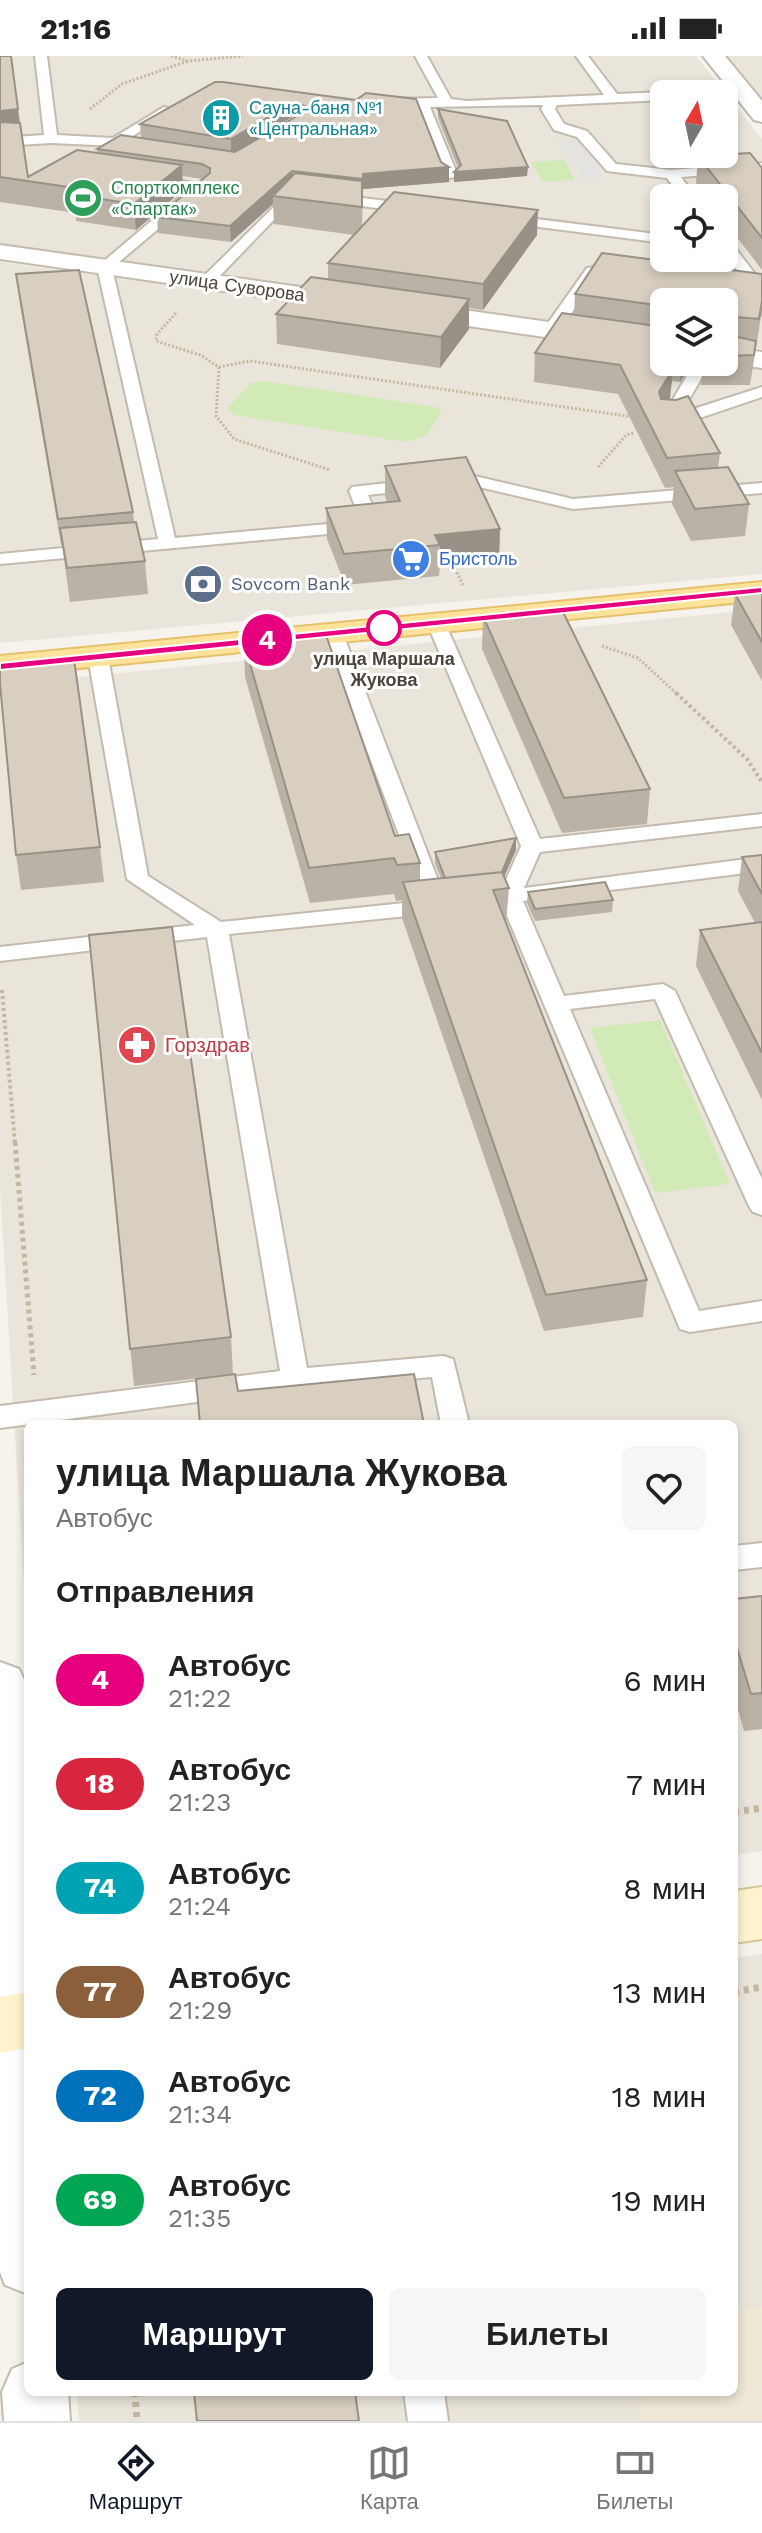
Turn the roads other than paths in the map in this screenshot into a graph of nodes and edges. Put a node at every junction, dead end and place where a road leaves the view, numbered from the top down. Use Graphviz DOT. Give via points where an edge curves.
graph roads {
  1 [pos="41,56"];
  2 [pos="421,56"];
  3 [pos="582,56"];
  4 [pos="714,56"];
  5 [pos="738,90"];
  6 [pos="742,90"];
  7 [pos="650,97"];
  8 [pos="614,99"];
  9 [pos="445,100"];
  10 [pos="371,101"];
  11 [pos="552,101"];
  12 [pos="179,105"];
  13 [pos="423,106"];
  14 [pos="762,115"];
  15 [pos="51,139"];
  16 [pos="0,142"];
  17 [pos="116,142"];
  18 [pos="144,147"];
  19 [pos="762,167"];
  20 [pos="123,174"];
  21 [pos="671,174"];
  22 [pos="451,176"];
  23 [pos="678,184"];
  24 [pos="433,210"];
  25 [pos="495,218"];
  26 [pos="650,237"];
  27 [pos="0,252"];
  28 [pos="738,262"];
  29 [pos="104,267"];
  30 [pos="607,273"];
  31 [pos="207,281"];
  32 [pos="738,290"];
  33 [pos="762,293"];
  34 [pos="551,330"];
  35 [pos="650,344"];
  36 [pos="738,356"];
  37 [pos="762,359"];
  38 [pos="695,376"];
  39 [pos="762,392"];
  40 [pos="762,488"];
  41 [pos="168,544"];
  42 [pos="0,559"];
  43 [pos="762,591"];
  44 [pos="436,623"];
  45 [pos="333,634"];
  46 [pos="98,657"];
  47 [pos="0,666"];
  48 [pos="762,820"];
  49 [pos="532,846"];
  50 [pos="762,864"];
  51 [pos="510,896"];
  52 [pos="437,906"];
  53 [pos="217,929"];
  54 [pos="1,965"];
  55 [pos="555,1004"];
  56 [pos="762,1206"];
  57 [pos="762,1311"];
  58 [pos="295,1379"];
  59 [pos="0,1417"];
  60 [pos="454,1420"];
  61 [pos="762,1555"];
  62 [pos="738,1558"];
  63 [pos="0,1684"];
  64 [pos="762,1913"];
  65 [pos="738,1916"];
  66 [pos="14,2022"];
  67 [pos="24,2193"];
  68 [pos="35,2396"];
  69 [pos="425,2396"];
  70 [pos="37,2421"];
  71 [pos="428,2421"];
  1 -- 15 [label="lane"];
  2 -- 9 [label="lane"];
  3 -- 8 [label="lane"];
  4 -- 6 [label="street"];
  5 -- 6 [label="lane"];
  6 -- 14 [label="street"];
  7 -- 8 [label="lane"];
  8 -- 11 [label="lane"];
  9 -- 11 [label="lane" via="467,105"];
  9 -- 13 [label="lane"];
  10 -- 13 [label="lane"];
  11 -- 21 [label="lane" via="548,109 559,127 582,134 612,168"];
  12 -- 17 [label="lane"];
  13 -- 22 [label="lane"];
  15 -- 16 [label="lane"];
  15 -- 17 [label="lane"];
  17 -- 18 [label="lane"];
  19 -- 21 [label="lane"];
  20 -- 29 [label="lane" via="202,186"];
  21 -- 23 [label="lane"];
  24 -- 31 [label="lane" via="292,193"];
  25 -- 26 [label="lane"];
  27 -- 29 [label="street, улица Суворова"];
  28 -- 33 [label="lane"];
  29 -- 31 [label="street, улица Суворова"];
  29 -- 41 [label="lane"];
  30 -- 34 [label="lane" via="592,271"];
  31 -- 34 [label="street, улица Суворова"];
  32 -- 33 [label="lane"];
  34 -- 35 [label="street, улица Суворова"];
  36 -- 37 [label="street"];
  38 -- 39 [label="lane" via="667,423"];
  40 -- 41 [label="lane" via="573,504 466,479 358,491 372,525"];
  41 -- 42 [label="lane"];
  43 -- 44 [label="main road"];
  44 -- 45 [label="main road"];
  44 -- 49 [label="lane"];
  45 -- 46 [label="main road"];
  45 -- 52 [label="lane"];
  46 -- 47 [label="main road"];
  46 -- 53 [label="lane" via="138,879"];
  48 -- 49 [label="lane"];
  49 -- 51 [label="lane"];
  50 -- 51 [label="lane"];
  51 -- 52 [label="lane"];
  51 -- 55 [label="lane"];
  52 -- 53 [label="lane"];
  53 -- 54 [label="lane"];
  53 -- 58 [label="lane"];
  55 -- 56 [label="lane" via="663,991"];
  55 -- 57 [label="lane" via="690,1322"];
  58 -- 59 [label="lane"];
  58 -- 60 [label="lane" via="443,1366"];
  61 -- 62 [label="lane"];
  63 -- 66 [label="street"];
  64 -- 65 [label="main road"];
  66 -- 67 [label="street"];
  68 -- 70 [label="street"];
  69 -- 71 [label="lane"];
}
